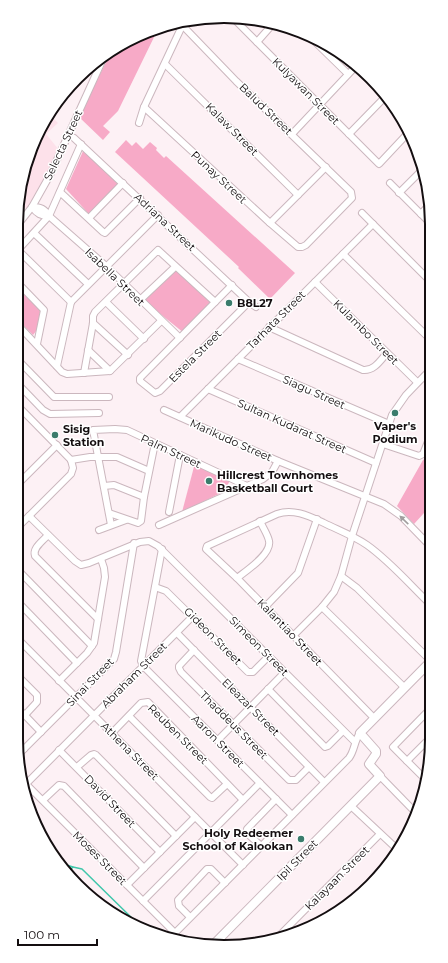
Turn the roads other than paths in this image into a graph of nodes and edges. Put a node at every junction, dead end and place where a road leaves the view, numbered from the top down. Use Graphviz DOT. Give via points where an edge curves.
graph roads {
  1 [pos="238,23"];
  2 [pos="185,27"];
  3 [pos="182,28"];
  4 [pos="270,29"];
  5 [pos="257,42"];
  6 [pos="323,49"];
  7 [pos="165,64"];
  8 [pos="99,67"];
  9 [pos="352,70"];
  10 [pos="348,74"];
  11 [pos="382,100"];
  12 [pos="320,104"];
  13 [pos="144,107"];
  14 [pos="139,123"];
  15 [pos="292,134"];
  16 [pos="349,134"];
  17 [pos="405,137"];
  18 [pos="74,138"];
  19 [pos="81,144"];
  20 [pos="326,167"];
  21 [pos="418,174"];
  22 [pos="123,183"];
  23 [pos="390,183"];
  24 [pos="60,192"];
  25 [pos="399,193"];
  26 [pos="298,195"];
  27 [pos="140,198"];
  28 [pos="32,207"];
  29 [pos="425,210"];
  30 [pos="362,213"];
  31 [pos="421,214"];
  32 [pos="158,215"];
  33 [pos="49,216"];
  34 [pos="23,218"];
  35 [pos="89,218"];
  36 [pos="425,218"];
  37 [pos="270,223"];
  38 [pos="373,224"];
  39 [pos="34,233"];
  40 [pos="23,245"];
  41 [pos="296,246"];
  42 [pos="343,254"];
  43 [pos="23,257"];
  44 [pos="106,266"];
  45 [pos="175,267"];
  46 [pos="425,276"];
  47 [pos="315,282"];
  48 [pos="88,284"];
  49 [pos="123,284"];
  50 [pos="232,285"];
  51 [pos="23,289"];
  52 [pos="140,300"];
  53 [pos="71,302"];
  54 [pos="106,302"];
  55 [pos="215,302"];
  56 [pos="249,302"];
  57 [pos="256,306"];
  58 [pos="161,321"];
  59 [pos="93,323"];
  60 [pos="269,327"];
  61 [pos="23,330"];
  62 [pos="425,334"];
  63 [pos="180,338"];
  64 [pos="144,339"];
  65 [pos="37,344"];
  66 [pos="88,350"];
  67 [pos="387,353"];
  68 [pos="128,355"];
  69 [pos="238,359"];
  70 [pos="23,365"];
  71 [pos="57,366"];
  72 [pos="110,371"];
  73 [pos="84,373"];
  74 [pos="425,375"];
  75 [pos="417,382"];
  76 [pos="23,389"];
  77 [pos="208,389"];
  78 [pos="109,397"];
  79 [pos="164,410"];
  80 [pos="23,411"];
  81 [pos="99,413"];
  82 [pos="180,417"];
  83 [pos="389,424"];
  84 [pos="155,443"];
  85 [pos="383,444"];
  86 [pos="57,445"];
  87 [pos="425,451"];
  88 [pos="180,455"];
  89 [pos="97,457"];
  90 [pos="71,460"];
  91 [pos="278,461"];
  92 [pos="376,463"];
  93 [pos="149,471"];
  94 [pos="23,479"];
  95 [pos="104,486"];
  96 [pos="247,486"];
  97 [pos="144,497"];
  98 [pos="365,497"];
  99 [pos="169,512"];
  100 [pos="109,513"];
  101 [pos="29,516"];
  102 [pos="317,519"];
  103 [pos="126,520"];
  104 [pos="260,521"];
  105 [pos="23,522"];
  106 [pos="111,525"];
  107 [pos="159,525"];
  108 [pos="99,530"];
  109 [pos="48,535"];
  110 [pos="352,536"];
  111 [pos="425,541"];
  112 [pos="134,543"];
  113 [pos="162,549"];
  114 [pos="101,559"];
  115 [pos="23,575"];
  116 [pos="341,576"];
  117 [pos="238,578"];
  118 [pos="155,587"];
  119 [pos="425,599"];
  120 [pos="23,607"];
  121 [pos="265,607"];
  122 [pos="322,607"];
  123 [pos="193,616"];
  124 [pos="98,619"];
  125 [pos="177,632"];
  126 [pos="293,636"];
  127 [pos="23,644"];
  128 [pos="92,646"];
  129 [pos="194,650"];
  130 [pos="425,655"];
  131 [pos="269,656"];
  132 [pos="77,663"];
  133 [pos="143,666"];
  134 [pos="425,667"];
  135 [pos="285,672"];
  136 [pos="59,680"];
  137 [pos="23,681"];
  138 [pos="405,688"];
  139 [pos="268,689"];
  140 [pos="76,697"];
  141 [pos="251,707"];
  142 [pos="425,714"];
  143 [pos="25,715"];
  144 [pos="94,715"];
  145 [pos="129,716"];
  146 [pos="374,718"];
  147 [pos="233,725"];
  148 [pos="343,731"];
  149 [pos="41,732"];
  150 [pos="112,733"];
  151 [pos="360,733"];
  152 [pos="218,740"];
  153 [pos="355,742"];
  154 [pos="425,743"];
  155 [pos="24,749"];
  156 [pos="59,750"];
  157 [pos="407,761"];
  158 [pos="77,767"];
  159 [pos="309,767"];
  160 [pos="422,773"];
  161 [pos="380,776"];
  162 [pos="28,782"];
  163 [pos="324,782"];
  164 [pos="260,783"];
  165 [pos="227,784"];
  166 [pos="29,789"];
  167 [pos="276,799"];
  168 [pos="43,800"];
  169 [pos="243,800"];
  170 [pos="351,806"];
  171 [pos="412,809"];
  172 [pos="292,815"];
  173 [pos="195,817"];
  174 [pos="211,832"];
  175 [pos="380,834"];
  176 [pos="176,836"];
  177 [pos="261,846"];
  178 [pos="394,846"];
  179 [pos="160,852"];
  180 [pos="243,865"];
  181 [pos="144,868"];
  182 [pos="225,882"];
  183 [pos="127,885"];
  184 [pos="143,901"];
  185 [pos="190,917"];
  186 [pos="285,930"];
  187 [pos="169,932"];
  188 [pos="174,934"];
  189 [pos="218,940"];
  1 -- 5 [label="street, Kulyawan Street"];
  2 -- 15 [label="street, Balud Street" via="236,81"];
  3 -- 7 [label="street"];
  4 -- 5 [label="street"];
  5 -- 12 [label="street, Kulyawan Street"];
  6 -- 10 [label="street"];
  7 -- 13 [label="street"];
  7 -- 26 [label="street, Kalaw Street"];
  8 -- 28 [label="street, Selecta Street" via="50,175"];
  9 -- 10 [label="street"];
  10 -- 12 [label="street"];
  11 -- 16 [label="street"];
  12 -- 15 [label="street"];
  12 -- 16 [label="street, Kulyawan Street"];
  13 -- 14 [label="street"];
  13 -- 37 [label="street, Punay Street"];
  15 -- 20 [label="street, Balud Street"];
  16 -- 17 [label="street, Kulyawan Street" via="379,164"];
  18 -- 19 [label="street, Adriana Street"];
  19 -- 22 [label="street, Adriana Street"];
  19 -- 24 [label="street"];
  20 -- 26 [label="street"];
  20 -- 41 [label="street, Balud Street" via="351,192 352,198 306,245 300,248"];
  21 -- 25 [label="street"];
  22 -- 27 [label="street, Adriana Street"];
  22 -- 35 [label="street"];
  23 -- 25 [label="street"];
  24 -- 33 [label="street"];
  24 -- 35 [label="street"];
  25 -- 31 [label="street"];
  26 -- 37 [label="street"];
  27 -- 32 [label="street, Adriana Street"];
  27 -- 35 [label="street" via="105,233"];
  28 -- 33 [label="street, Isabella Street" via="46,210"];
  28 -- 34 [label="street, Selecta Street"];
  29 -- 31 [label="street"];
  30 -- 38 [label="street"];
  31 -- 36 [label="street"];
  32 -- 44 [label="street"];
  32 -- 50 [label="street, Adriana Street"];
  33 -- 39 [label="street"];
  33 -- 44 [label="street, Isabella Street"];
  37 -- 41 [label="street, Punay Street"];
  38 -- 42 [label="street, Tarhata Street"];
  38 -- 46 [label="street"];
  39 -- 40 [label="street"];
  39 -- 48 [label="street"];
  42 -- 47 [label="street, Tarhata Street"];
  42 -- 62 [label="street"];
  43 -- 53 [label="street"];
  44 -- 48 [label="street"];
  44 -- 49 [label="street, Isabella Street"];
  45 -- 49 [label="street" via="158,250"];
  45 -- 52 [label="street"];
  45 -- 55 [label="street"];
  47 -- 60 [label="street, Tarhata Street"];
  47 -- 67 [label="street, Kulambo Street"];
  48 -- 53 [label="street"];
  49 -- 52 [label="street, Isabella Street"];
  49 -- 54 [label="street"];
  50 -- 55 [label="street"];
  50 -- 56 [label="street, Adriana Street"];
  51 -- 65 [label="street" via="44,310"];
  52 -- 58 [label="street, Isabella Street"];
  53 -- 71 [label="street"];
  54 -- 59 [label="street" via="95,312"];
  54 -- 64 [label="street"];
  55 -- 63 [label="street"];
  56 -- 57 [label="street, Adriana Street"];
  56 -- 63 [label="street, Estela Street" via="160,391 155,393 140,381 140,378"];
  58 -- 63 [label="street, Isabella Street"];
  58 -- 64 [label="street"];
  59 -- 66 [label="street"];
  59 -- 68 [label="street"];
  60 -- 67 [label="street" via="363,370 369,371"];
  60 -- 69 [label="street, Tarhata Street"];
  61 -- 65 [label="street"];
  64 -- 68 [label="street"];
  65 -- 71 [label="street"];
  66 -- 72 [label="street"];
  66 -- 73 [label="street"];
  67 -- 75 [label="street, Kulambo Street"];
  68 -- 72 [label="street"];
  69 -- 77 [label="street, Tarhata Street"];
  69 -- 83 [label="street, Siagu Street"];
  70 -- 78 [label="street" via="54,397"];
  71 -- 73 [label="street" via="67,374"];
  72 -- 73 [label="street"];
  74 -- 75 [label="street"];
  75 -- 83 [label="street" via="396,408"];
  76 -- 81 [label="street" via="50,414"];
  77 -- 82 [label="street, Tarhata Street"];
  77 -- 92 [label="street, Sultan Kudarat Street"];
  79 -- 82 [label="street, Marikudo Street"];
  80 -- 86 [label="street"];
  82 -- 91 [label="street, Marikudo Street"];
  83 -- 85 [label="street"];
  84 -- 88 [label="street, Palm Street"];
  84 -- 89 [label="street, Palm Street" via="122,429 92,430"];
  84 -- 93 [label="street"];
  85 -- 87 [label="street" via="419,456"];
  85 -- 92 [label="street"];
  86 -- 90 [label="street"];
  86 -- 94 [label="street"];
  88 -- 96 [label="street, Palm Street"];
  88 -- 99 [label="street"];
  89 -- 90 [label="street"];
  89 -- 93 [label="street" via="117,457"];
  89 -- 95 [label="street"];
  90 -- 101 [label="street" via="71,474"];
  91 -- 96 [label="street" via="269,476"];
  91 -- 98 [label="street, Marikudo Street"];
  92 -- 98 [label="street"];
  93 -- 97 [label="street"];
  95 -- 97 [label="street" via="114,485"];
  95 -- 100 [label="street"];
  96 -- 107 [label="street"];
  97 -- 103 [label="street" via="141,521 138,523"];
  98 -- 110 [label="street"];
  111 -- 98 [label="street, Marikudo Street, one-way" via="395,512 379,501"];
  100 -- 103 [label="street"];
  100 -- 106 [label="street"];
  101 -- 105 [label="street"];
  101 -- 109 [label="street"];
  102 -- 104 [label="street" via="288,511"];
  102 -- 110 [label="street"];
  102 -- 121 [label="street" via="298,573"];
  103 -- 106 [label="street"];
  104 -- 117 [label="street" via="269,541 268,550"];
  104 -- 117 [label="street, Kalantiao Street" via="206,546 206,549"];
  106 -- 108 [label="street"];
  109 -- 114 [label="street" via="78,563 85,564"];
  109 -- 124 [label="street" via="36,548 35,556"];
  110 -- 116 [label="street"];
  110 -- 119 [label="street" via="368,545"];
  112 -- 113 [label="street" via="154,543"];
  112 -- 114 [label="street"];
  112 -- 140 [label="street, Sinai Street" via="114,659"];
  113 -- 118 [label="street"];
  113 -- 131 [label="street, Simeon Street"];
  114 -- 124 [label="street" via="105,577"];
  115 -- 128 [label="street"];
  116 -- 122 [label="street" via="333,594"];
  116 -- 130 [label="street"];
  117 -- 121 [label="street, Kalantiao Street"];
  118 -- 123 [label="street, Gideon Street" via="166,590"];
  118 -- 133 [label="street" via="141,661"];
  120 -- 132 [label="street"];
  121 -- 126 [label="street, Kalantiao Street"];
  122 -- 126 [label="street"];
  122 -- 138 [label="street"];
  123 -- 125 [label="street, Abraham Street"];
  123 -- 131 [label="street, Gideon Street" via="248,672 253,672"];
  124 -- 128 [label="street"];
  125 -- 129 [label="street, Eleazar Street"];
  125 -- 133 [label="street, Abraham Street"];
  126 -- 146 [label="street, Kalantiao Street"];
  127 -- 136 [label="street, Athena Street"];
  128 -- 132 [label="street"];
  129 -- 141 [label="street, Eleazar Street"];
  129 -- 147 [label="street, Thaddeus Street" via="180,664 179,670"];
  131 -- 135 [label="street, Simeon Street"];
  132 -- 136 [label="street"];
  133 -- 144 [label="street, Abraham Street"];
  133 -- 152 [label="street, Aaron Street"];
  134 -- 138 [label="street"];
  135 -- 139 [label="street"];
  135 -- 148 [label="street, Simeon Street"];
  136 -- 140 [label="street, Athena Street"];
  137 -- 143 [label="street" via="38,699"];
  138 -- 146 [label="street"];
  139 -- 141 [label="street"];
  139 -- 148 [label="street" via="325,747"];
  140 -- 144 [label="street, Athena Street"];
  140 -- 149 [label="street, Sinai Street"];
  141 -- 147 [label="street"];
  141 -- 159 [label="street, Eleazar Street"];
  142 -- 157 [label="street" via="393,747"];
  143 -- 149 [label="street"];
  144 -- 150 [label="street, Athena Street"];
  144 -- 156 [label="street, Abraham Street"];
  145 -- 150 [label="street, Reuben Street"];
  145 -- 165 [label="street" via="210,797 215,797"];
  145 -- 165 [label="street, Reuben Street" via="141,703 148,702"];
  146 -- 151 [label="street"];
  147 -- 152 [label="street"];
  147 -- 159 [label="street, Thaddeus Street" via="289,780 296,780"];
  148 -- 153 [label="street, Simeon Street"];
  149 -- 155 [label="street, Sinai Street"];
  150 -- 173 [label="street, Athena Street"];
  151 -- 153 [label="street"];
  151 -- 161 [label="street" via="376,751 369,764"];
  152 -- 164 [label="street, Aaron Street"];
  153 -- 163 [label="street" via="351,756"];
  154 -- 157 [label="street"];
  156 -- 158 [label="street, David Street"];
  156 -- 162 [label="street, Abraham Street"];
  157 -- 160 [label="street"];
  158 -- 176 [label="street" via="91,755 96,755"];
  158 -- 179 [label="street, David Street"];
  159 -- 163 [label="street, Eleazar Street"];
  161 -- 170 [label="street, Ipil Street"];
  161 -- 171 [label="street"];
  163 -- 172 [label="street"];
  164 -- 167 [label="street, Aaron Street"];
  164 -- 169 [label="street"];
  165 -- 169 [label="street, Reuben Street"];
  166 -- 168 [label="street, Moses Street"];
  167 -- 172 [label="street, Aaron Street"];
  167 -- 177 [label="street" via="247,829 248,834"];
  168 -- 181 [label="street" via="62,784"];
  168 -- 183 [label="street, Moses Street"];
  169 -- 174 [label="street"];
  170 -- 175 [label="street"];
  170 -- 189 [label="street, Ipil Street"];
  172 -- 177 [label="street"];
  173 -- 174 [label="street, Athena Street"];
  173 -- 176 [label="street"];
  174 -- 180 [label="street, Athena Street"];
  174 -- 184 [label="street"];
  175 -- 178 [label="street"];
  175 -- 186 [label="street, Kalayaan Street"];
  176 -- 179 [label="street"];
  177 -- 180 [label="street"];
  179 -- 181 [label="street"];
  180 -- 182 [label="street"];
  181 -- 183 [label="street"];
  182 -- 185 [label="street"];
  182 -- 185 [label="street" via="211,869 207,869 178,900 179,906"];
  183 -- 184 [label="street, Moses Street"];
  184 -- 187 [label="street, Moses Street"];
  185 -- 188 [label="street"];
}
